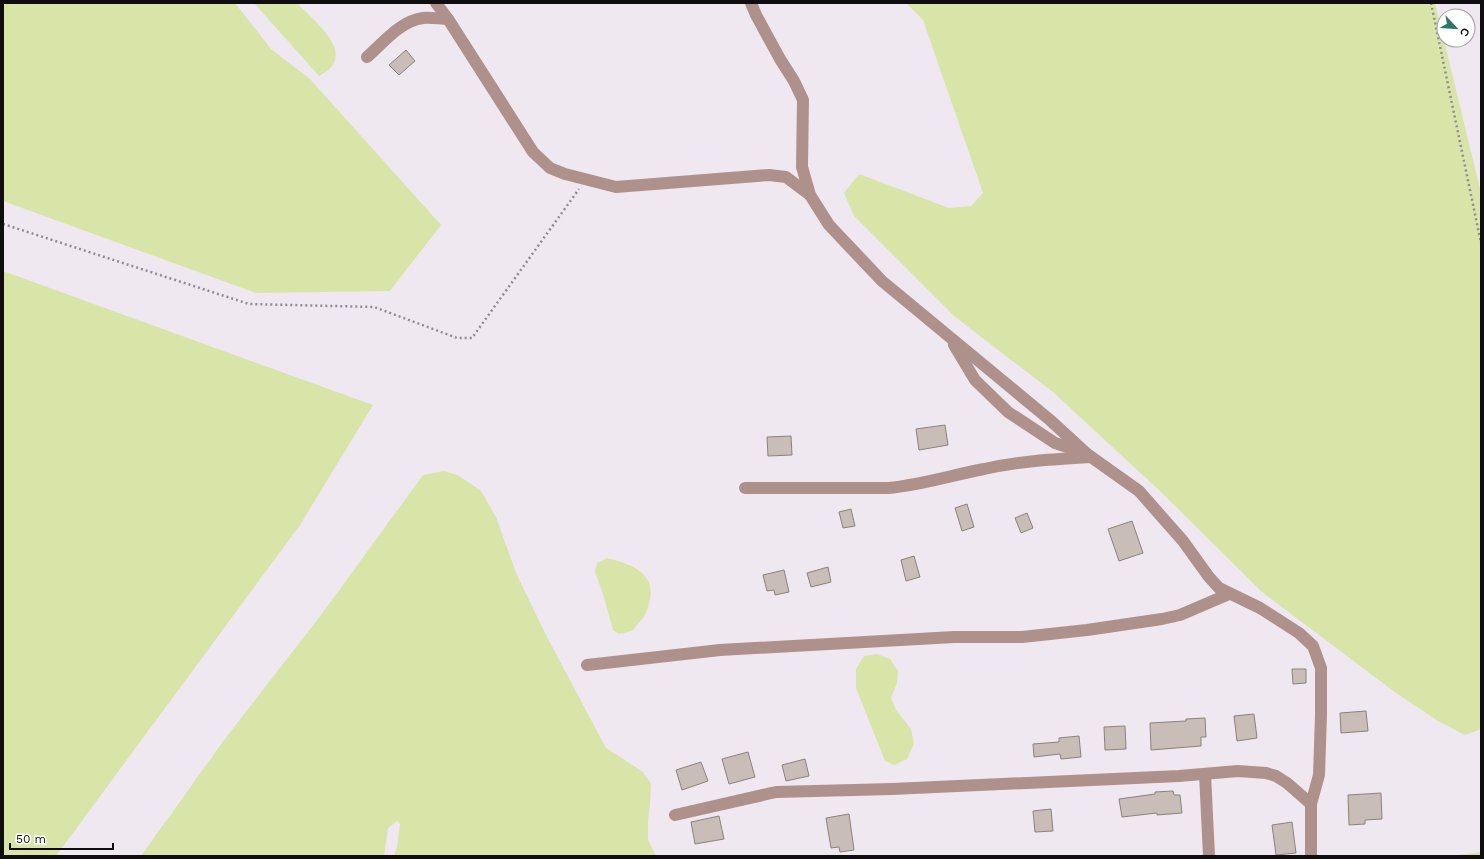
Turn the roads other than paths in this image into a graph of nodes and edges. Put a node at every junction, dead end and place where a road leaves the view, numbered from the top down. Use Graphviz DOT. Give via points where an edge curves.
graph roads {
  1 [pos="436,3"];
  2 [pos="751,3"];
  3 [pos="448,19"];
  4 [pos="367,57"];
  5 [pos="810,195"];
  6 [pos="949,337"];
  7 [pos="1089,456"];
  8 [pos="745,488"];
  9 [pos="1229,594"];
  10 [pos="587,665"];
  11 [pos="1205,774"];
  12 [pos="1312,804"];
  13 [pos="675,815"];
  14 [pos="1209,856"];
  15 [pos="1311,856"];
  1 -- 3 [label="street"];
  2 -- 5 [label="street" via="802,100 802,167"];
  3 -- 4 [label="street" via="423,18 409,22"];
  3 -- 5 [label="street" via="532,152 550,168 616,187 769,174 786,177"];
  5 -- 6 [label="street" via="829,225 882,281"];
  6 -- 7 [label="street" via="1050,420"];
  6 -- 7 [label="street" via="975,380 1008,412 1055,443"];
  7 -- 8 [label="street" via="1044,459 986,468 908,486"];
  7 -- 9 [label="street" via="1139,491 1209,577"];
  9 -- 10 [label="street" via="1180,615 1079,631 1022,637 954,637 720,650"];
  9 -- 12 [label="street" via="1260,608 1313,646 1321,668 1321,715 1319,775"];
  11 -- 12 [label="street" via="1238,771 1266,773 1287,783"];
  11 -- 13 [label="street" via="776,792"];
  11 -- 14 [label="street"];
  12 -- 15 [label="street"];
}
